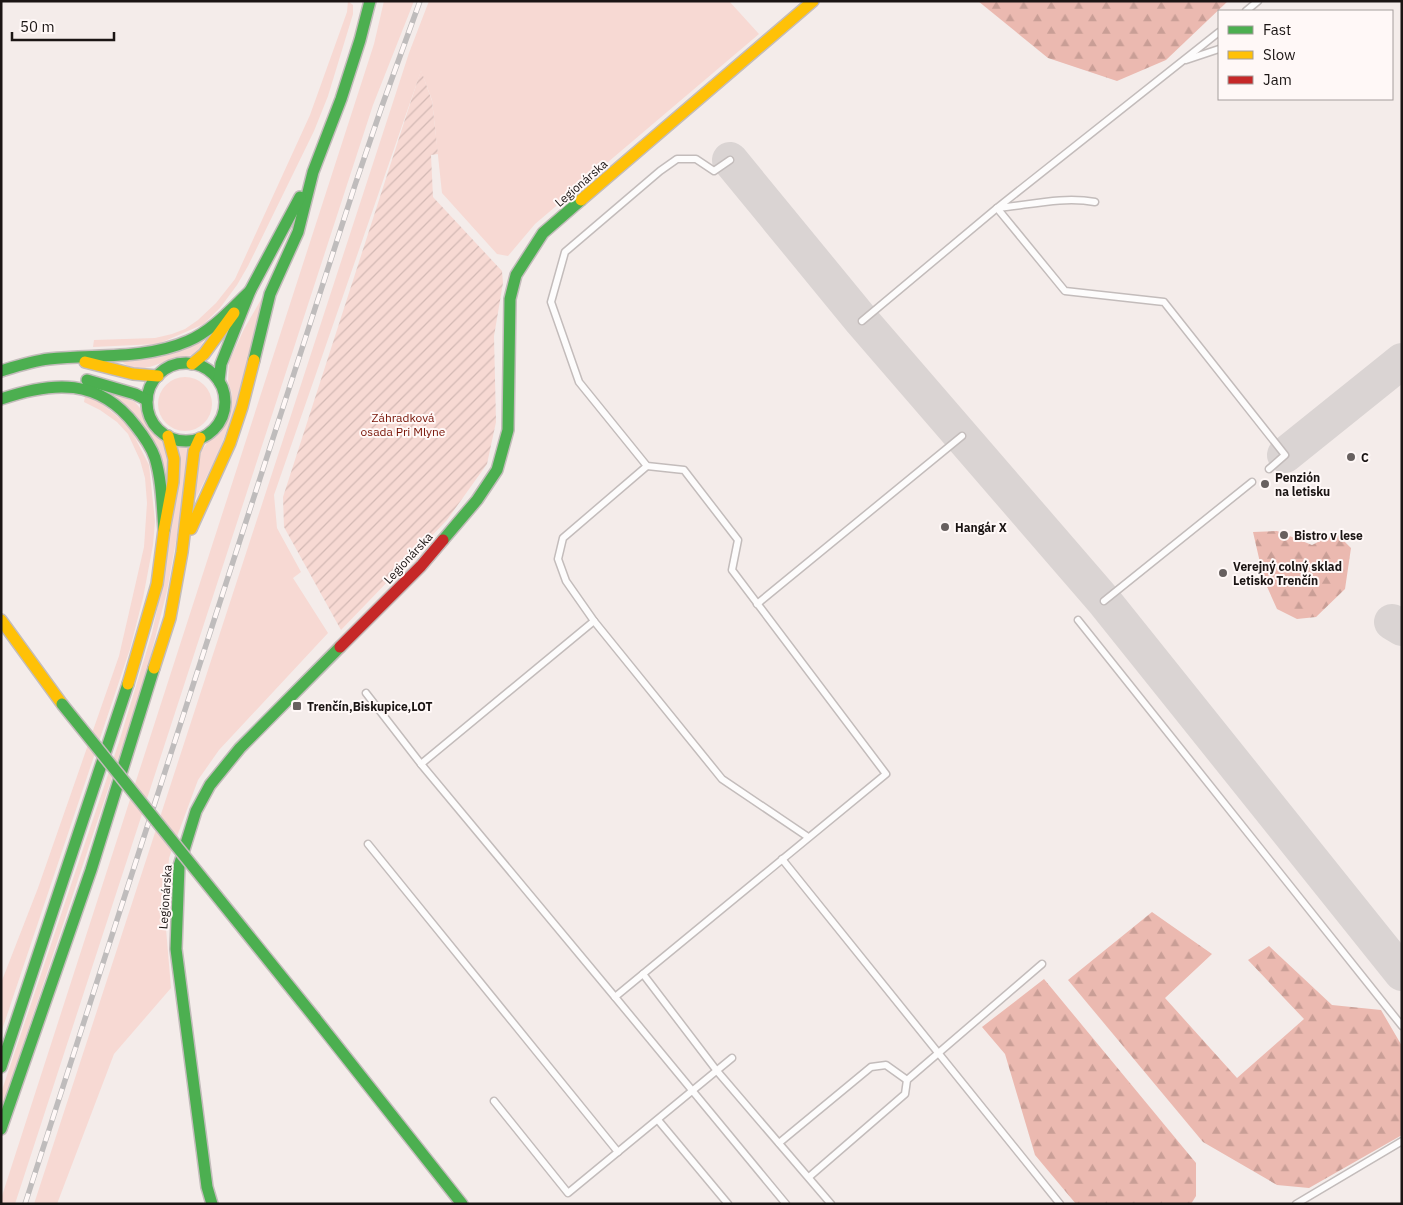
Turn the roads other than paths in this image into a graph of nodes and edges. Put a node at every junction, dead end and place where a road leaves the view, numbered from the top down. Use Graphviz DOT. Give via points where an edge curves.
graph roads {
  1 [pos="370,1"];
  2 [pos="813,1"];
  3 [pos="1258,1"];
  4 [pos="1247,10"];
  5 [pos="1218,33"];
  6 [pos="1218,49"];
  7 [pos="1181,63"];
  8 [pos="730,160"];
  9 [pos="314,172"];
  10 [pos="1095,202"];
  11 [pos="997,208"];
  12 [pos="250,291"];
  13 [pos="862,321"];
  14 [pos="66,357"];
  15 [pos="192,364"];
  16 [pos="1,371"];
  17 [pos="158,376"];
  18 [pos="219,381"];
  19 [pos="1,390"];
  20 [pos="1,399"];
  21 [pos="147,400"];
  22 [pos="168,436"];
  23 [pos="962,436"];
  24 [pos="200,438"];
  25 [pos="647,466"];
  26 [pos="1269,469"];
  27 [pos="1252,482"];
  28 [pos="164,530"];
  29 [pos="182,552"];
  30 [pos="1104,601"];
  31 [pos="757,604"];
  32 [pos="1,620"];
  33 [pos="1078,620"];
  34 [pos="594,621"];
  35 [pos="1,636"];
  36 [pos="366,693"];
  37 [pos="62,704"];
  38 [pos="421,764"];
  39 [pos="808,837"];
  40 [pos="368,844"];
  41 [pos="782,859"];
  42 [pos="1042,964"];
  43 [pos="643,974"];
  44 [pos="615,996"];
  45 [pos="1402,1026"];
  46 [pos="939,1054"];
  47 [pos="732,1058"];
  48 [pos="1,1067"];
  49 [pos="717,1071"];
  50 [pos="907,1080"];
  51 [pos="693,1092"];
  52 [pos="494,1101"];
  53 [pos="658,1120"];
  54 [pos="1,1129"];
  55 [pos="1402,1141"];
  56 [pos="779,1142"];
  57 [pos="618,1152"];
  58 [pos="809,1177"];
  59 [pos="212,1204"];
  60 [pos="462,1204"];
  61 [pos="728,1204"];
  62 [pos="786,1204"];
  63 [pos="831,1204"];
  64 [pos="1060,1204"];
  65 [pos="1296,1204"];
  1 -- 9 [label="main road" via="341,99"];
  2 -- 59 [label="main road, Legionárska" via="543,233 516,275 510,299 508,430 497,470 477,500 421,566 240,748 210,785 196,811 180,866 176,948"];
  3 -- 4 [label="lane"];
  5 -- 7 [label="lane"];
  6 -- 7 [label="lane"];
  7 -- 11 [label="lane"];
  8 -- 25 [label="lane" via="714,171 696,159 677,159 660,171 565,252 553,293 551,302 579,382"];
  9 -- 12 [label="main road"];
  9 -- 29 [label="main road" via="298,232 270,294 230,443"];
  10 -- 11 [label="lane" via="1062,201"];
  11 -- 13 [label="lane"];
  11 -- 26 [label="lane" via="1066,291 1164,302 1285,455"];
  12 -- 14 [label="main road" via="208,329 165,349"];
  12 -- 15 [label="main road" via="204,354"];
  12 -- 18 [label="main road" via="222,364"];
  14 -- 16 [label="main road" via="32,360"];
  14 -- 17 [label="main road" via="133,374"];
  15 -- 17 [label="main road" via="173,366"];
  15 -- 18 [label="main road" via="207,370"];
  17 -- 21 [label="main road" via="150,387"];
  18 -- 24 [label="main road" via="225,397 223,414 214,429"];
  19 -- 21 [label="main road" via="27,381 65,376 104,384"];
  20 -- 28 [label="main road" via="30,389 56,385 95,392 130,416 154,456"];
  21 -- 22 [label="main road" via="152,421"];
  22 -- 24 [label="main road" via="184,441"];
  22 -- 28 [label="main road" via="174,459"];
  23 -- 31 [label="lane"];
  24 -- 29 [label="main road" via="194,452"];
  25 -- 31 [label="lane" via="684,470 738,540 732,570"];
  25 -- 34 [label="lane" via="563,538 558,559 566,581"];
  27 -- 30 [label="lane"];
  28 -- 48 [label="main road" via="157,584 133,669"];
  29 -- 54 [label="main road" via="170,618 91,870"];
  31 -- 39 [label="lane" via="886,774"];
  32 -- 37 [label="main road"];
  33 -- 45 [label="lane"];
  34 -- 38 [label="lane"];
  34 -- 39 [label="lane" via="722,779"];
  35 -- 37 [label="main road"];
  36 -- 38 [label="lane"];
  37 -- 60 [label="main road, bridge"];
  38 -- 44 [label="lane"];
  39 -- 41 [label="lane"];
  40 -- 57 [label="lane"];
  41 -- 43 [label="lane"];
  41 -- 46 [label="lane"];
  42 -- 46 [label="lane"];
  43 -- 44 [label="lane"];
  43 -- 49 [label="lane"];
  44 -- 51 [label="lane"];
  46 -- 50 [label="lane"];
  46 -- 64 [label="lane"];
  47 -- 49 [label="lane"];
  49 -- 51 [label="lane"];
  49 -- 56 [label="lane"];
  50 -- 56 [label="lane" via="886,1065 871,1067"];
  50 -- 58 [label="lane" via="905,1094"];
  51 -- 53 [label="lane"];
  51 -- 62 [label="lane"];
  52 -- 57 [label="lane" via="568,1193"];
  53 -- 57 [label="lane"];
  53 -- 61 [label="lane"];
  55 -- 65 [label="lane"];
  56 -- 58 [label="lane"];
  58 -- 63 [label="lane"];
}
